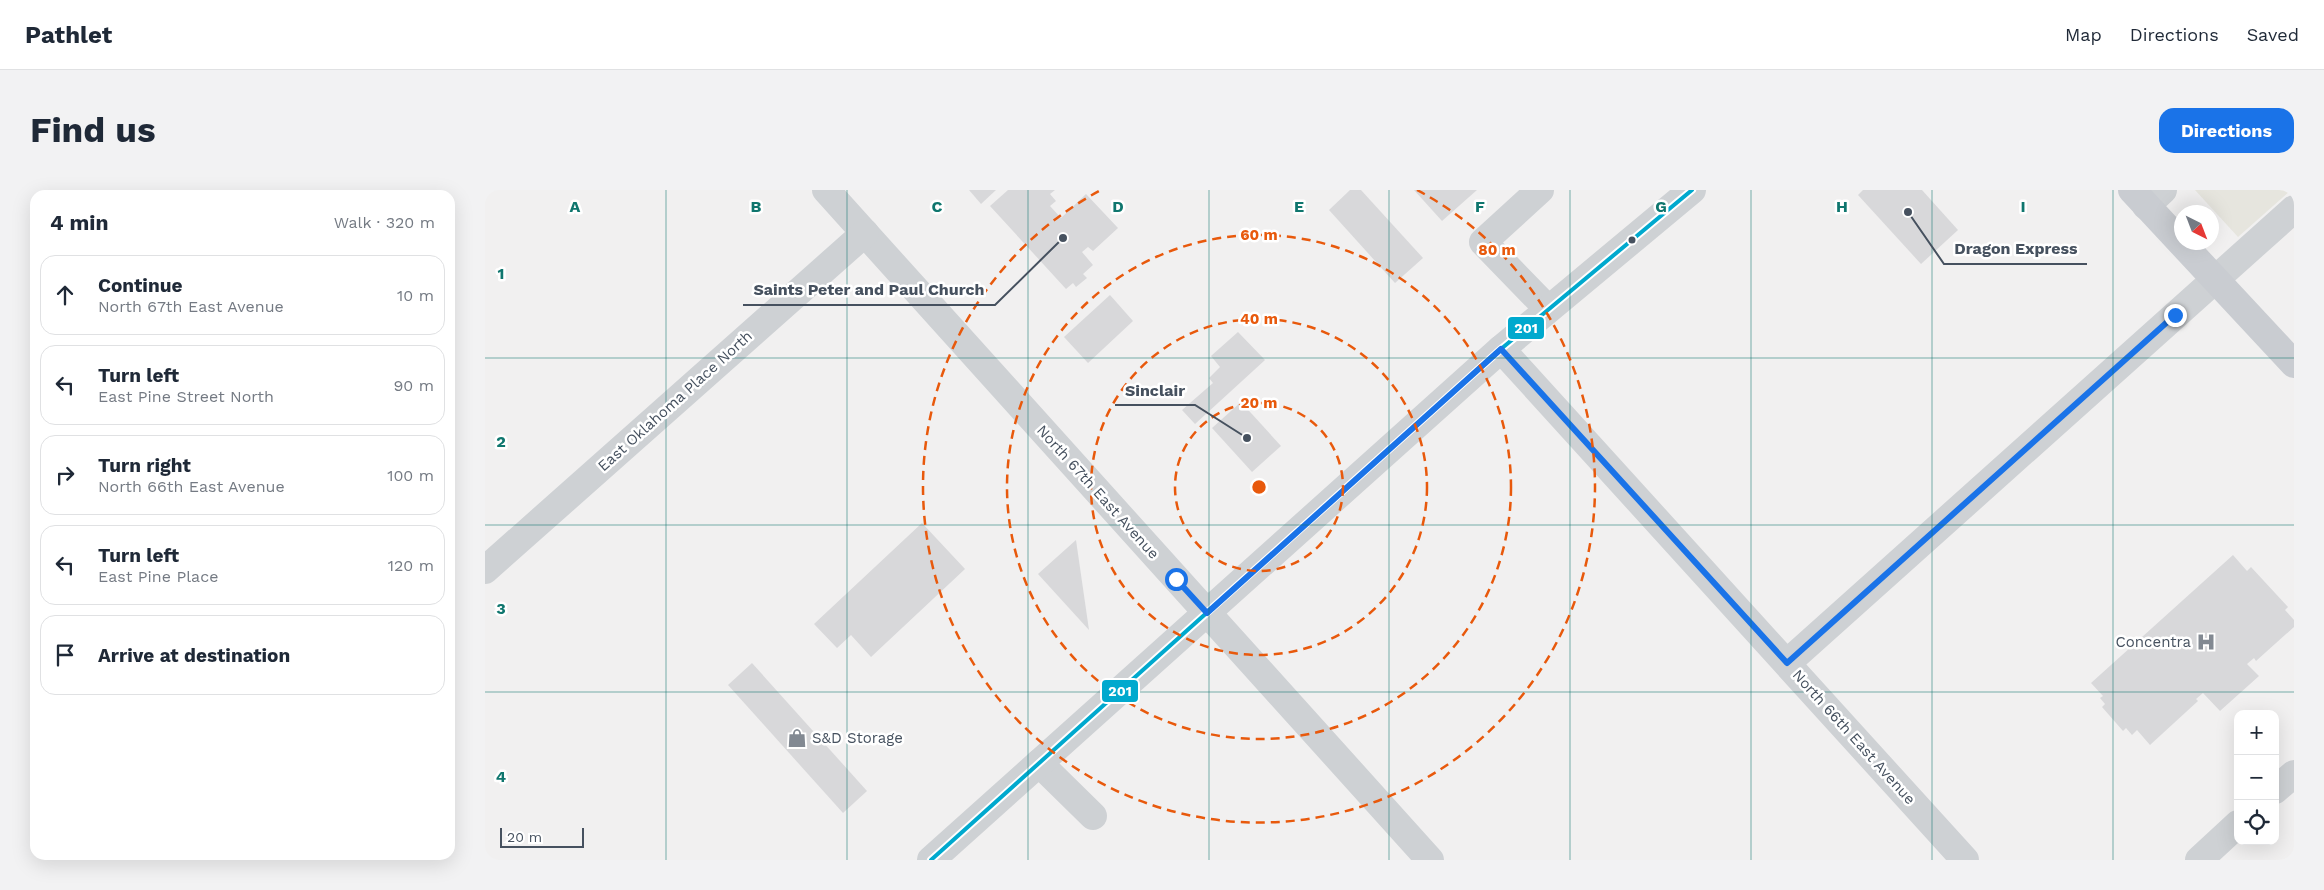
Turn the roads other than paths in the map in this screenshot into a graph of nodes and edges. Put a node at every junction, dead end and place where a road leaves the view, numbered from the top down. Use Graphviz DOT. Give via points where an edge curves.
graph roads {
  1 [pos="826,190"];
  2 [pos="1540,190"];
  3 [pos="1692,190"];
  4 [pos="2147,195"];
  5 [pos="2294,209"];
  6 [pos="865,233"];
  7 [pos="2215,280"];
  8 [pos="1548,309"];
  9 [pos="1501,349"];
  10 [pos="2294,364"];
  11 [pos="485,570"];
  12 [pos="1207,613"];
  13 [pos="1787,663"];
  14 [pos="1039,763"];
  15 [pos="2294,774"];
  16 [pos="2279,787"];
  17 [pos="1093,816"];
  18 [pos="2234,828"];
  19 [pos="931,860"];
  20 [pos="1430,860"];
  21 [pos="1965,860"];
  22 [pos="2199,860"];
  1 -- 6 [label="street, North 67th East Avenue"];
  2 -- 8 [label="street" via="1483,242"];
  3 -- 8 [label="street"];
  4 -- 7 [label="main road"];
  5 -- 7 [label="street"];
  6 -- 11 [label="street, East Oklahoma Place North"];
  6 -- 12 [label="street, North 67th East Avenue"];
  7 -- 10 [label="main road"];
  7 -- 13 [label="street"];
  8 -- 9 [label="street"];
  9 -- 12 [label="street"];
  9 -- 13 [label="street, North 66th East Avenue"];
  12 -- 14 [label="street"];
  12 -- 20 [label="street, North 67th East Avenue"];
  13 -- 21 [label="street, North 66th East Avenue"];
  14 -- 17 [label="street"];
  14 -- 19 [label="street"];
  15 -- 16 [label="street"];
  18 -- 22 [label="street"];
}
